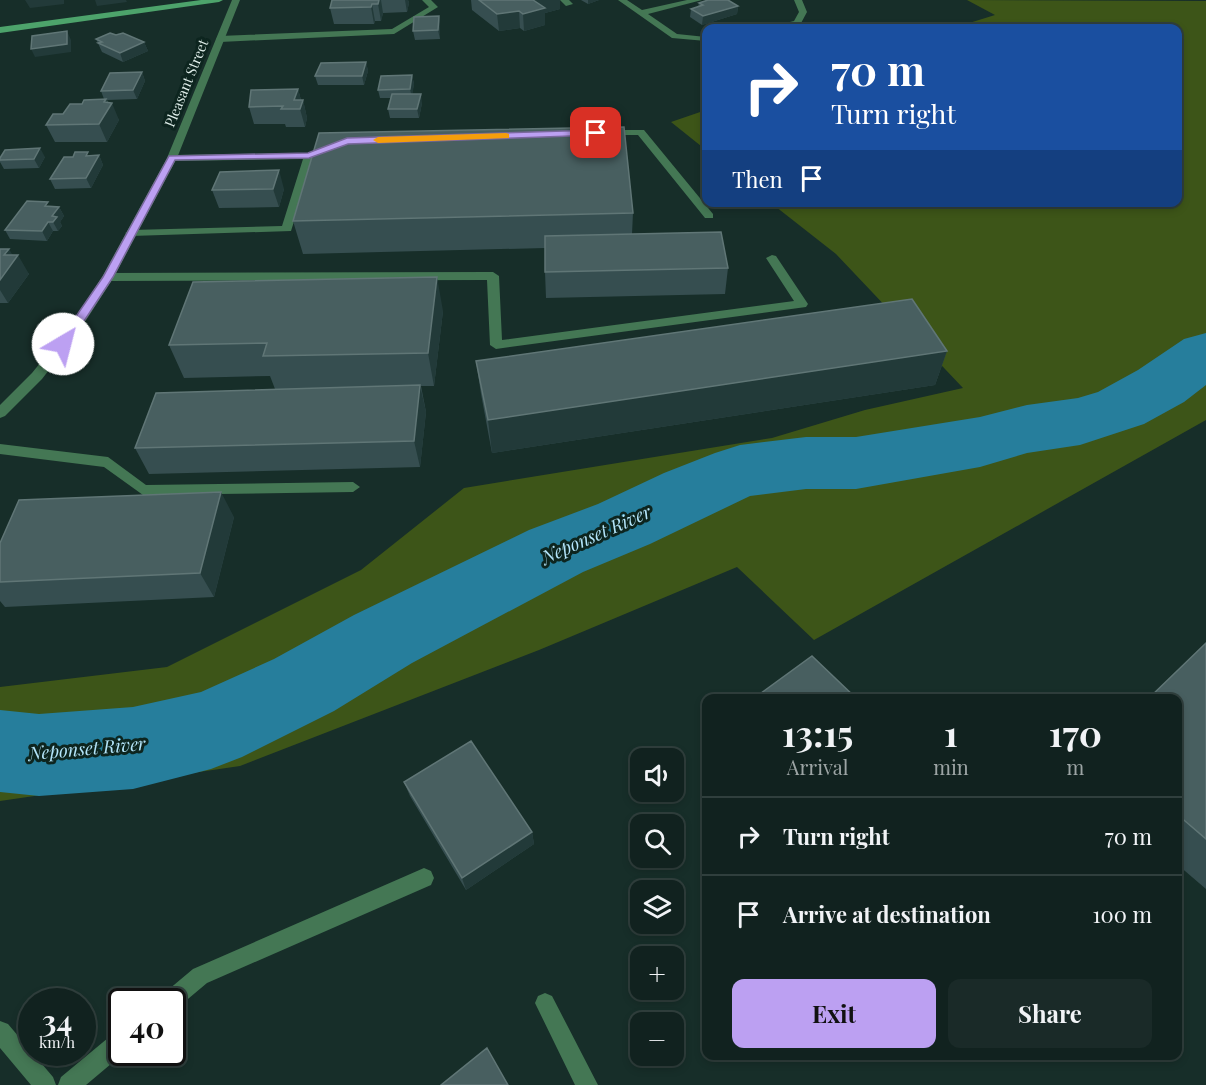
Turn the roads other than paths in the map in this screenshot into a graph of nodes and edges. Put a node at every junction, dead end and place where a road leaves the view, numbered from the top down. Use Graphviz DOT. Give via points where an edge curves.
graph roads {
  1 [pos="219,0"];
  2 [pos="236,0"];
  3 [pos="426,0"];
  4 [pos="622,0"];
  5 [pos="698,0"];
  6 [pos="798,0"];
  7 [pos="641,14"];
  8 [pos="793,24"];
  9 [pos="0,30"];
  10 [pos="220,39"];
  11 [pos="702,39"];
  12 [pos="594,133"];
  13 [pos="347,141"];
  14 [pos="309,156"];
  15 [pos="172,158"];
  16 [pos="709,216"];
  17 [pos="131,233"];
  18 [pos="772,258"];
  19 [pos="108,277"];
  20 [pos="0,413"];
  21 [pos="0,449"];
  22 [pos="353,487"];
  23 [pos="424,878"];
  24 [pos="186,988"];
  25 [pos="545,1003"];
  26 [pos="0,1032"];
  27 [pos="108,1053"];
  28 [pos="45,1085"];
  29 [pos="69,1085"];
  30 [pos="587,1085"];
  1 -- 9 [label="main road"];
  2 -- 10 [label="street, Pleasant Street"];
  3 -- 10 [label="street" via="434,7 394,31"];
  4 -- 7 [label="street"];
  5 -- 7 [label="street"];
  6 -- 8 [label="street" via="803,12"];
  7 -- 11 [label="street" via="675,36"];
  10 -- 15 [label="street, Pleasant Street"];
  12 -- 16 [label="street" via="641,132"];
  13 -- 14 [label="street"];
  14 -- 15 [label="street"];
  14 -- 17 [label="street" via="287,229"];
  15 -- 17 [label="street, Pleasant Street"];
  17 -- 19 [label="street, Pleasant Street"];
  18 -- 19 [label="street" via="802,304 496,345 493,276"];
  19 -- 20 [label="street, Pleasant Street" via="37,376"];
  21 -- 22 [label="street" via="108,462 143,490"];
  23 -- 24 [label="street" via="200,976"];
  25 -- 30 [label="street"];
  26 -- 28 [label="street"];
  27 -- 29 [label="street"];
}
